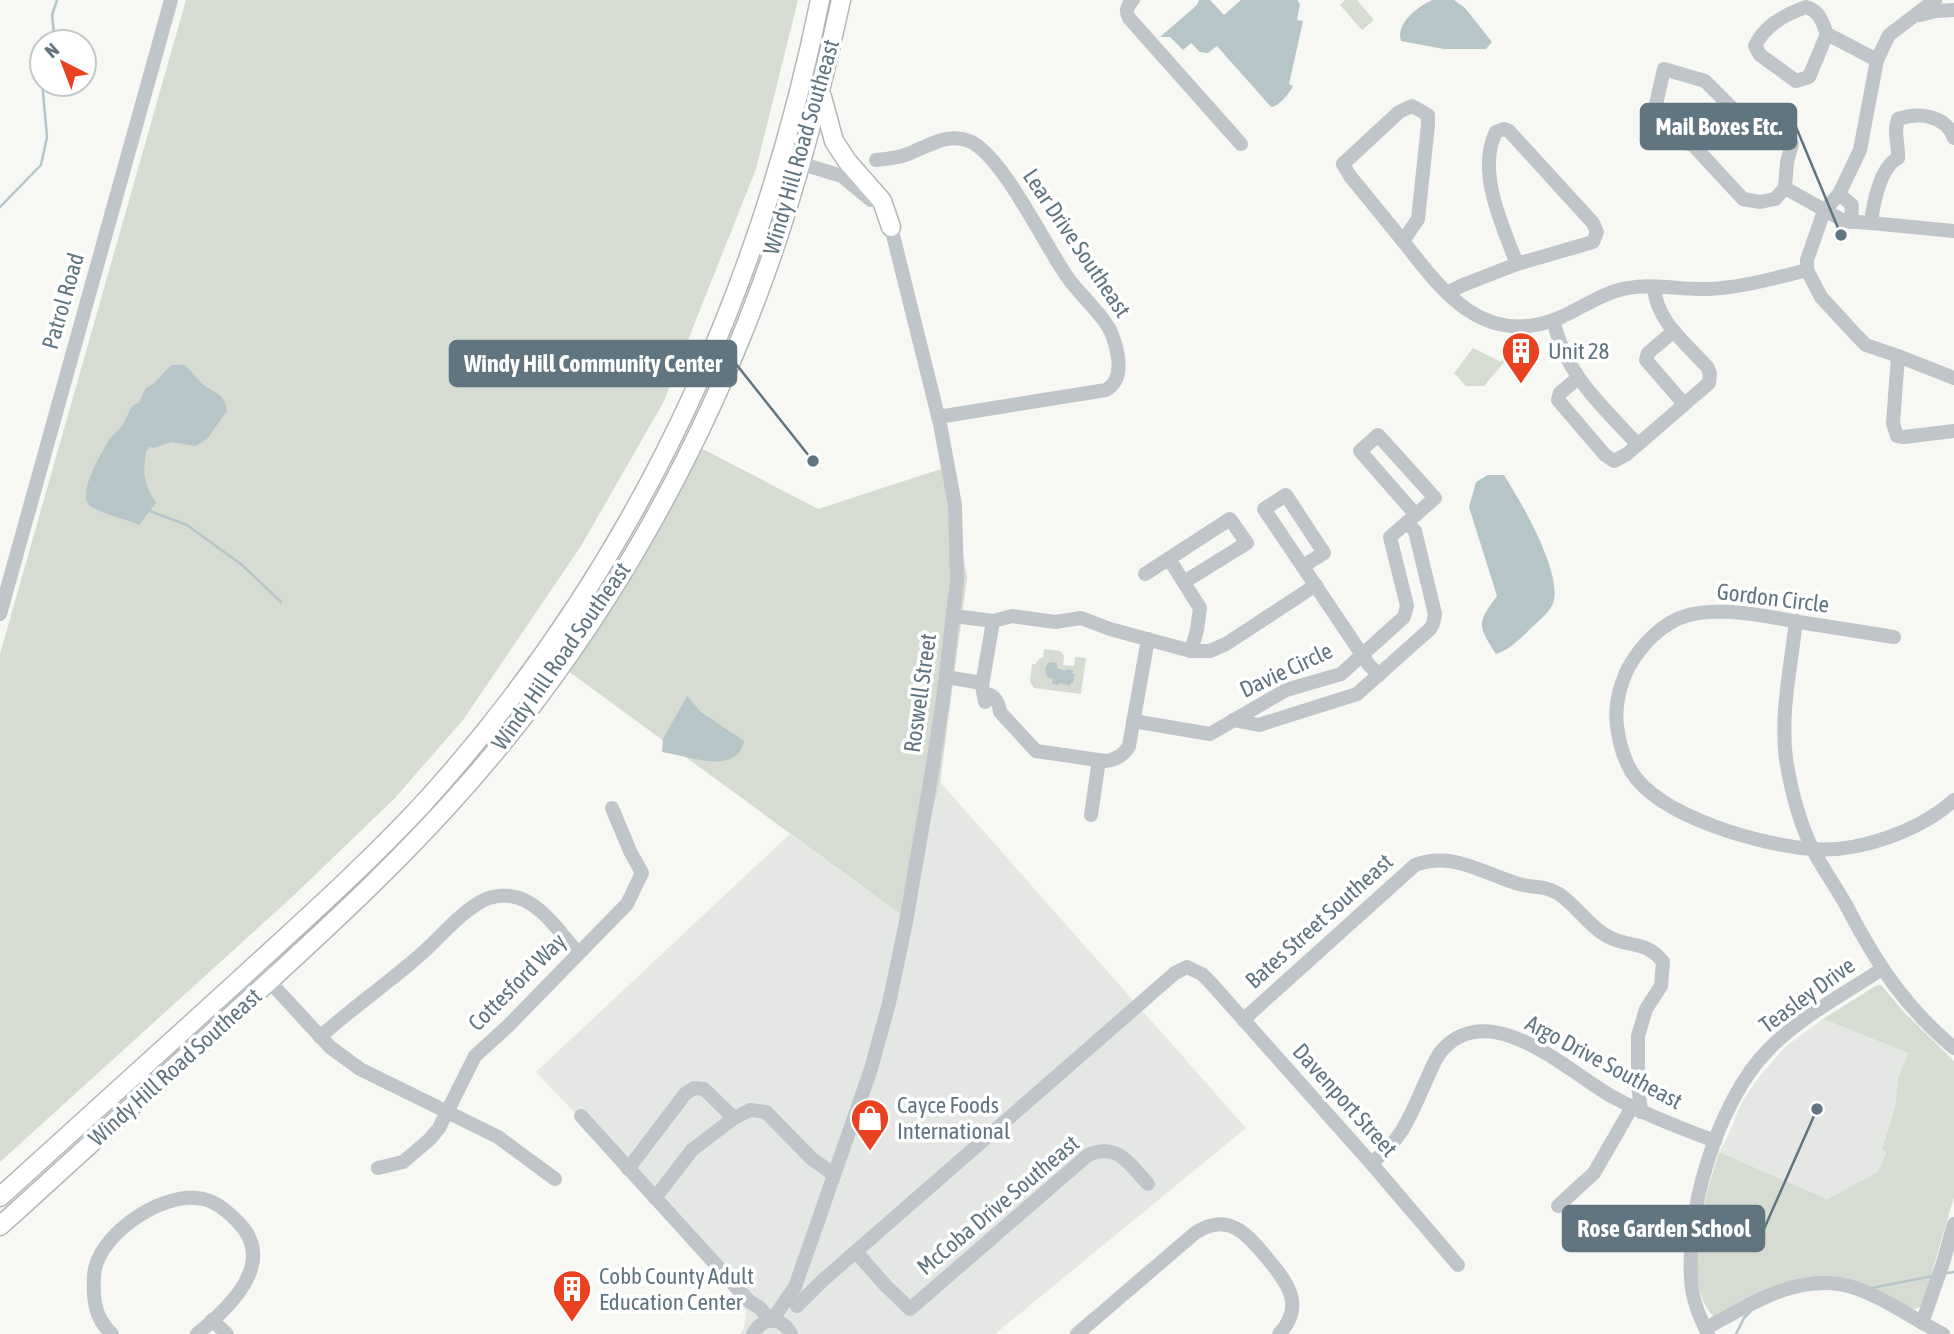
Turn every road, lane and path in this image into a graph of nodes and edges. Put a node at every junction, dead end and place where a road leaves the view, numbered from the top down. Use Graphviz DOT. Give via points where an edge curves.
graph roads {
  1 [pos="171,0"];
  2 [pos="820,0"];
  3 [pos="841,0"];
  4 [pos="1133,0"];
  5 [pos="1924,0"];
  6 [pos="1936,0"];
  7 [pos="1954,10"];
  8 [pos="1909,19"];
  9 [pos="1827,34"];
  10 [pos="1877,60"];
  11 [pos="821,93"];
  12 [pos="1954,138"];
  13 [pos="1241,144"];
  14 [pos="782,158"];
  15 [pos="876,160"];
  16 [pos="801,164"];
  17 [pos="1785,188"];
  18 [pos="1839,194"];
  19 [pos="1824,211"];
  20 [pos="1851,222"];
  21 [pos="1871,223"];
  22 [pos="891,227"];
  23 [pos="1954,231"];
  24 [pos="1403,241"];
  25 [pos="1517,264"];
  26 [pos="1807,270"];
  27 [pos="1654,288"];
  28 [pos="1447,293"];
  29 [pos="1553,320"];
  30 [pos="1674,331"];
  31 [pos="1898,356"];
  32 [pos="1954,377"];
  33 [pos="1578,378"];
  34 [pos="1684,404"];
  35 [pos="938,417"];
  36 [pos="1954,431"];
  37 [pos="1637,444"];
  38 [pos="1412,519"];
  39 [pos="1169,559"];
  40 [pos="1303,566"];
  41 [pos="1145,574"];
  42 [pos="1184,582"];
  43 [pos="1316,585"];
  44 [pos="0,614"];
  45 [pos="954,616"];
  46 [pos="993,621"];
  47 [pos="1796,621"];
  48 [pos="1894,637"];
  49 [pos="1147,639"];
  50 [pos="1191,651"];
  51 [pos="1362,655"];
  52 [pos="1379,675"];
  53 [pos="946,677"];
  54 [pos="983,689"];
  55 [pos="1233,720"];
  56 [pos="1133,721"];
  57 [pos="1099,760"];
  58 [pos="1954,800"];
  59 [pos="612,808"];
  60 [pos="1091,815"];
  61 [pos="1813,849"];
  62 [pos="578,953"];
  63 [pos="1882,969"];
  64 [pos="269,981"];
  65 [pos="1243,1020"];
  66 [pos="320,1037"];
  67 [pos="1954,1048"];
  68 [pos="1637,1109"];
  69 [pos="447,1112"];
  70 [pos="580,1116"];
  71 [pos="734,1118"];
  72 [pos="1715,1142"];
  73 [pos="1371,1163"];
  74 [pos="378,1168"];
  75 [pos="628,1169"];
  76 [pos="833,1174"];
  77 [pos="555,1179"];
  78 [pos="1148,1184"];
  79 [pos="0,1197"];
  80 [pos="655,1198"];
  81 [pos="1559,1206"];
  82 [pos="1954,1224"];
  83 [pos="0,1226"];
  84 [pos="856,1252"];
  85 [pos="1458,1265"];
  86 [pos="822,1281"];
  87 [pos="796,1283"];
  88 [pos="797,1306"];
  89 [pos="212,1320"];
  90 [pos="1922,1323"];
  91 [pos="763,1325"];
  92 [pos="1707,1331"];
  93 [pos="112,1334"];
  94 [pos="197,1334"];
  95 [pos="227,1334"];
  96 [pos="791,1334"];
  97 [pos="1077,1334"];
  98 [pos="1279,1334"];
  99 [pos="1943,1334"];
  1 -- 44 [label="street, Patrol Road"];
  2 -- 14 [label="main road, Windy Hill Road Southeast"];
  3 -- 11 [label="main road, Windy Hill Road Southeast"];
  4 -- 13 [label="street" via="1128,4 1129,18"];
  5 -- 8 [label="street"];
  6 -- 8 [label="street"];
  7 -- 8 [label="street"];
  8 -- 10 [label="street" via="1889,35"];
  9 -- 9 [label="street" via="1809,77 1801,81 1759,55 1755,46 1763,33 1785,16 1806,7 1820,15"];
  9 -- 10 [label="street"];
  10 -- 18 [label="street" via="1860,150"];
  11 -- 16 [label="main road, Windy Hill Road Southeast"];
  11 -- 22 [label="main road" via="834,141 882,201"];
  12 -- 21 [label="street" via="1944,122 1927,117 1898,119 1898,158 1891,161 1874,198"];
  14 -- 16 [label="street, Roswell Street"];
  14 -- 79 [label="main road, Windy Hill Road Southeast" via="729,311 666,451 601,566 517,689 439,785 361,868"];
  15 -- 35 [label="street, Lear Drive Southeast" via="907,155 944,139 958,138 979,146 998,165 1058,264 1113,337 1118,374 1116,383 1106,390"];
  16 -- 22 [label="street, Roswell Street" via="849,180 873,201"];
  16 -- 64 [label="main road, Windy Hill Road Southeast" via="760,291 724,377 648,529 602,602 541,692 472,779 369,889"];
  17 -- 17 [label="street" via="1792,144 1789,137 1739,115 1704,81 1664,69 1649,135 1693,145 1747,201 1775,199"];
  17 -- 19 [label="street"];
  18 -- 19 [label="street"];
  18 -- 20 [label="street" via="1852,205"];
  19 -- 20 [label="street"];
  19 -- 26 [label="street" via="1809,250"];
  20 -- 21 [label="street"];
  21 -- 23 [label="street"];
  22 -- 35 [label="street, Roswell Street"];
  24 -- 24 [label="street" via="1418,219 1427,138 1428,115 1412,106 1399,112 1343,164"];
  24 -- 28 [label="street"];
  25 -- 25 [label="street" via="1590,244 1597,232 1594,223 1504,129 1496,132 1493,142 1490,185"];
  25 -- 28 [label="street"];
  26 -- 27 [label="street" via="1710,289"];
  26 -- 31 [label="street" via="1821,297 1866,345"];
  27 -- 29 [label="street" via="1619,290"];
  27 -- 30 [label="street" via="1661,315"];
  28 -- 29 [label="street" via="1468,312 1492,323 1527,327"];
  29 -- 33 [label="street" via="1563,355"];
  30 -- 34 [label="street" via="1710,374 1709,383"];
  30 -- 34 [label="street" via="1646,360"];
  31 -- 32 [label="street"];
  31 -- 36 [label="street" via="1893,423 1897,436"];
  33 -- 37 [label="street"];
  33 -- 37 [label="street" via="1558,400 1605,455 1620,459"];
  34 -- 37 [label="street"];
  35 -- 45 [label="street, Roswell Street" via="955,505"];
  38 -- 38 [label="street, Davie Circle" via="1435,498 1378,435 1360,451"];
  38 -- 51 [label="street, Davie Circle" via="1390,537 1406,612"];
  38 -- 52 [label="street, Davie Circle" via="1435,620"];
  39 -- 41 [label="street"];
  39 -- 42 [label="street"];
  39 -- 42 [label="street" via="1230,519 1247,543"];
  40 -- 40 [label="street" via="1264,509 1286,495 1324,553"];
  40 -- 43 [label="street"];
  42 -- 50 [label="street" via="1201,613"];
  43 -- 50 [label="street" via="1226,644"];
  43 -- 51 [label="street"];
  45 -- 46 [label="street"];
  45 -- 53 [label="street, Roswell Street"];
  46 -- 49 [label="street" via="1012,616 1055,622 1081,618"];
  46 -- 54 [label="street"];
  47 -- 48 [label="street, Gordon Circle"];
  47 -- 61 [label="street" via="1785,713 1786,757 1796,808"];
  47 -- 61 [label="street, Gordon Circle" via="1729,611 1678,619 1657,631 1633,659 1616,715 1619,744 1632,773 1653,793 1711,827"];
  49 -- 50 [label="street"];
  49 -- 56 [label="street"];
  51 -- 52 [label="street"];
  51 -- 55 [label="street, Davie Circle" via="1341,674 1286,690"];
  52 -- 55 [label="street, Davie Circle" via="1357,694 1259,725"];
  53 -- 54 [label="street"];
  53 -- 76 [label="street, Roswell Street" via="889,1003"];
  54 -- 57 [label="street" via="1036,751"];
  55 -- 56 [label="street, Davie Circle" via="1210,734"];
  56 -- 57 [label="street" via="1127,750 1113,760"];
  57 -- 60 [label="street"];
  58 -- 61 [label="street, Gordon Circle" via="1927,820 1883,839"];
  59 -- 62 [label="street, Cottesford Way" via="642,873 627,904"];
  61 -- 63 [label="street"];
  62 -- 66 [label="street" via="542,913 520,898 484,900"];
  62 -- 69 [label="street, Cottesford Way" via="475,1056"];
  63 -- 67 [label="street" via="1913,1010"];
  63 -- 72 [label="street, Teasley Drive" via="1769,1049 1733,1098"];
  64 -- 66 [label="street"];
  64 -- 83 [label="main road, Windy Hill Road Southeast"];
  65 -- 68 [label="street, Bates Street Southeast" via="1415,865 1447,860 1525,885 1547,887 1570,902 1596,929 1612,939 1654,951 1663,962 1661,986 1646,1009 1638,1036"];
  65 -- 73 [label="street, Davenport Street"];
  65 -- 84 [label="street, Davenport Street" via="1195,969 1187,967 1175,973"];
  66 -- 69 [label="street" via="360,1069"];
  68 -- 72 [label="street, Argo Drive Southeast"];
  68 -- 73 [label="street, Argo Drive Southeast" via="1526,1042 1493,1032 1467,1034 1444,1048 1435,1060 1403,1131"];
  68 -- 81 [label="street" via="1594,1173"];
  69 -- 74 [label="street, Cottesford Way" via="439,1128 413,1155"];
  69 -- 77 [label="street" via="498,1137"];
  70 -- 75 [label="street"];
  71 -- 75 [label="street" via="704,1089 694,1088"];
  71 -- 76 [label="street" via="750,1110 766,1112"];
  71 -- 80 [label="street" via="692,1150"];
  72 -- 92 [label="street, Teasley Drive" via="1696,1203 1691,1238 1692,1291"];
  73 -- 85 [label="street, Davenport Street"];
  75 -- 80 [label="street"];
  76 -- 87 [label="street, Roswell Street"];
  78 -- 84 [label="street, McCoba Drive Southeast" via="1113,1150 1088,1155 910,1309"];
  80 -- 91 [label="street" via="749,1301"];
  82 -- 90 [label="street"];
  84 -- 86 [label="street"];
  86 -- 87 [label="street"];
  86 -- 88 [label="street"];
  87 -- 88 [label="street, Roswell Street"];
  87 -- 91 [label="street, Roswell Street"];
  88 -- 96 [label="street, Roswell Street"];
  89 -- 93 [label="street" via="248,1279 253,1261 250,1244 242,1226 218,1205 194,1198 177,1200 132,1221 99,1254 94,1269 95,1307"];
  89 -- 94 [label="street"];
  89 -- 95 [label="street"];
  90 -- 92 [label="street" via="1854,1288 1825,1283 1789,1288"];
  90 -- 99 [label="street"];
  91 -- 96 [label="street" via="785,1325"];
  97 -- 98 [label="street" via="1195,1233 1214,1224 1249,1236 1284,1279 1293,1304"];
}
